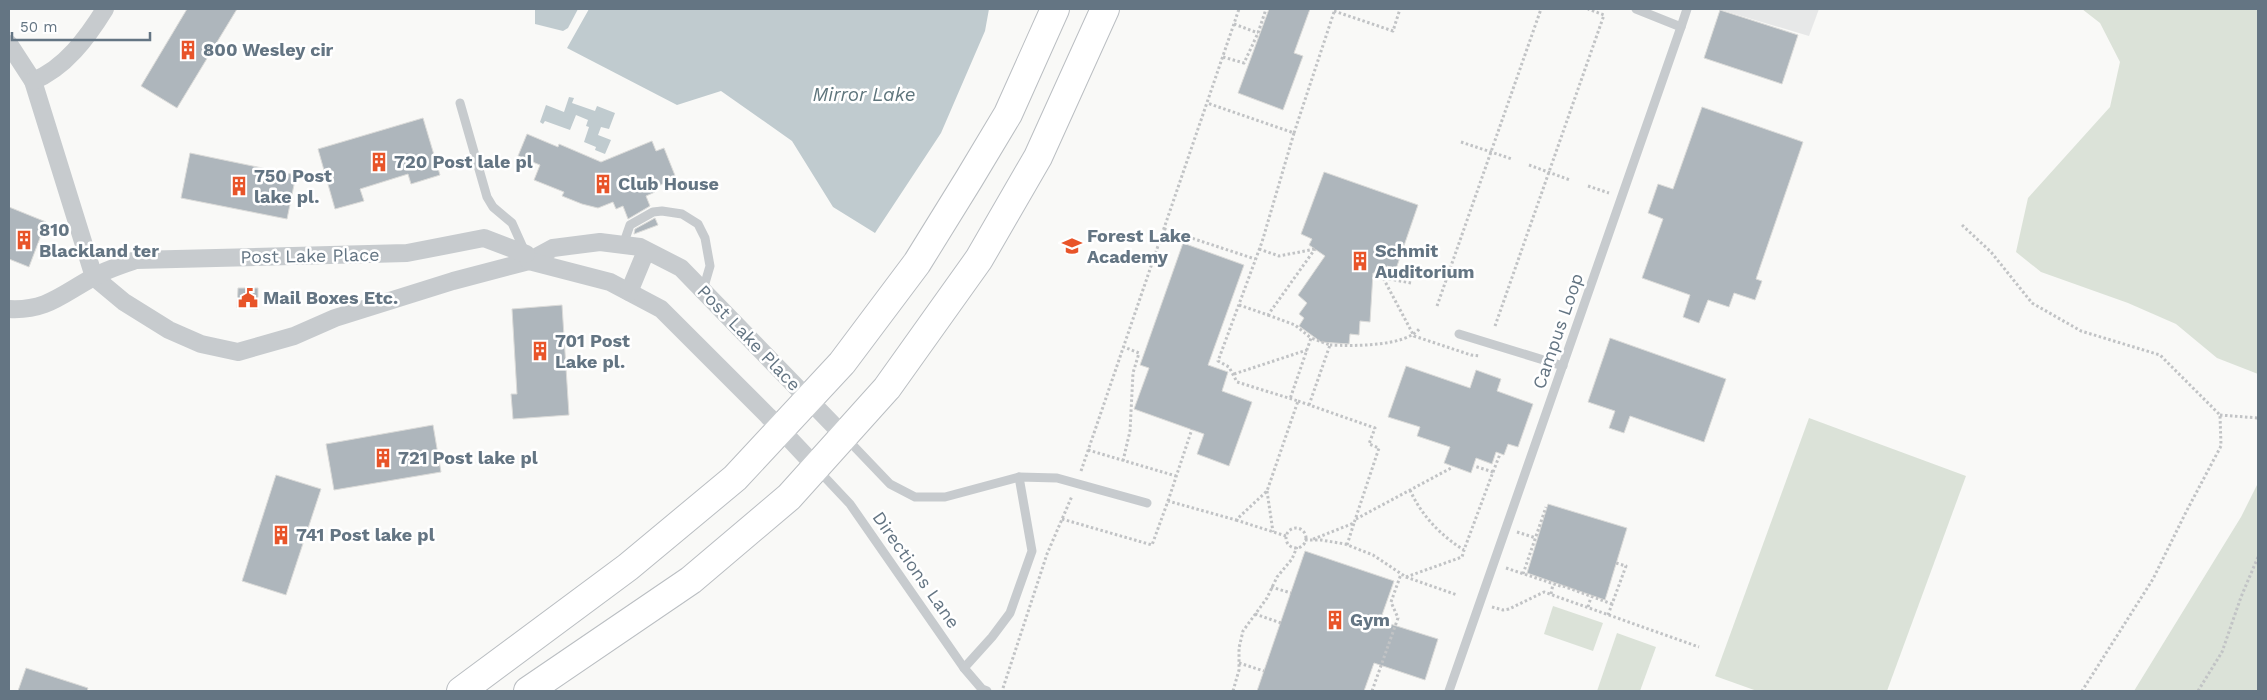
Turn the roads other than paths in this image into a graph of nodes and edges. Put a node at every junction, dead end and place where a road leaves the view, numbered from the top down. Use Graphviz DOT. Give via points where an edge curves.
graph roads {
  1 [pos="105,9"];
  2 [pos="1055,9"];
  3 [pos="1105,9"];
  4 [pos="1636,9"];
  5 [pos="1687,9"];
  6 [pos="1681,27"];
  7 [pos="9,44"];
  8 [pos="32,82"];
  9 [pos="460,103"];
  10 [pos="624,245"];
  11 [pos="646,251"];
  12 [pos="527,258"];
  13 [pos="94,276"];
  14 [pos="702,290"];
  15 [pos="629,292"];
  16 [pos="9,309"];
  17 [pos="1459,334"];
  18 [pos="1563,366"];
  19 [pos="808,400"];
  20 [pos="780,428"];
  21 [pos="844,436"];
  22 [pos="816,467"];
  23 [pos="1019,477"];
  24 [pos="1147,503"];
  25 [pos="964,668"];
  26 [pos="461,691"];
  27 [pos="528,691"];
  28 [pos="987,691"];
  29 [pos="1449,691"];
  1 -- 8 [label="street" via="56,70"];
  2 -- 19 [label="main road" via="1008,114 918,263 842,363"];
  3 -- 21 [label="main road" via="1038,157 979,259 888,388"];
  4 -- 6 [label="lane"];
  5 -- 6 [label="lane, Campus Loop"];
  6 -- 18 [label="lane, Campus Loop"];
  7 -- 8 [label="street"];
  8 -- 13 [label="street"];
  9 -- 12 [label="lane" via="487,197 512,224"];
  10 -- 11 [label="street, Post Lake Place"];
  10 -- 12 [label="street, Post Lake Place" via="600,242 553,248"];
  10 -- 14 [label="lane" via="630,225 653,212 682,214 698,224 705,238 710,266"];
  11 -- 14 [label="street, Post Lake Place" via="681,268"];
  11 -- 15 [label="street"];
  12 -- 13 [label="street, Post Lake Place" via="484,238 407,253 136,260"];
  12 -- 13 [label="street, Post Lake Place" via="238,352 201,344 169,330 124,302"];
  12 -- 15 [label="street, Post Lake Place" via="610,282"];
  13 -- 16 [label="street" via="47,304 31,309"];
  14 -- 19 [label="street, Post Lake Place"];
  15 -- 20 [label="street, Post Lake Place" via="661,309"];
  17 -- 18 [label="lane"];
  18 -- 29 [label="lane, Campus Loop"];
  19 -- 20 [label="main road"];
  19 -- 21 [label="street, Post Lake Place"];
  20 -- 22 [label="street, Post Lake Place"];
  20 -- 26 [label="main road" via="735,478 643,554"];
  21 -- 22 [label="main road"];
  21 -- 23 [label="lane" via="890,484 915,498 945,497"];
  22 -- 25 [label="lane, Directions Lane" via="850,504"];
  22 -- 27 [label="main road" via="789,497 691,580"];
  23 -- 24 [label="lane" via="1058,478"];
  23 -- 25 [label="lane" via="1032,551 1010,613"];
  25 -- 28 [label="lane, Directions Lane"];
}
